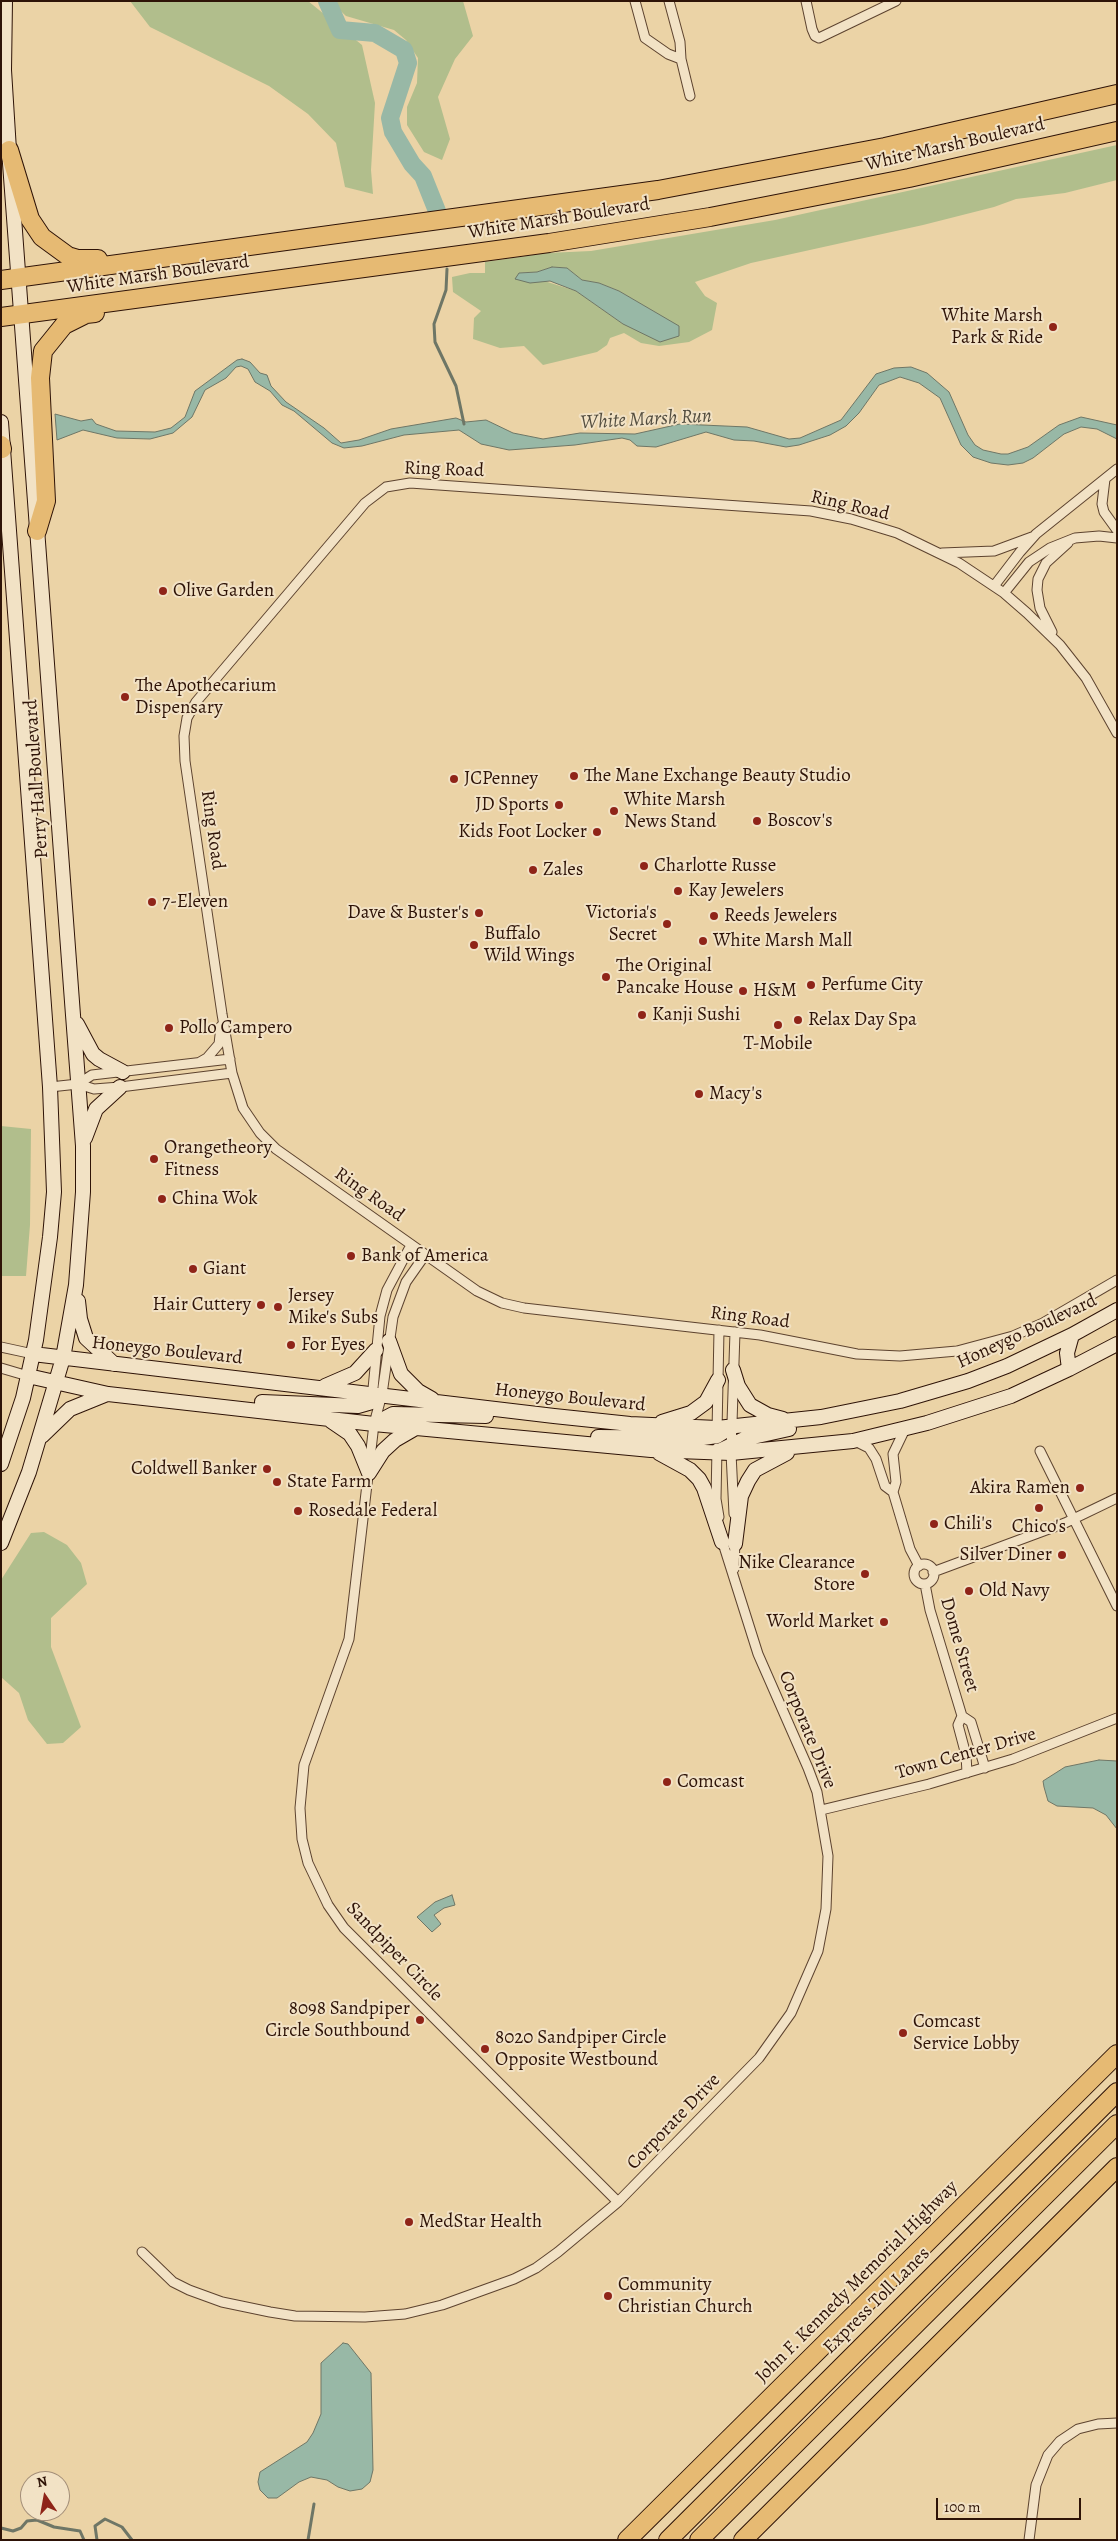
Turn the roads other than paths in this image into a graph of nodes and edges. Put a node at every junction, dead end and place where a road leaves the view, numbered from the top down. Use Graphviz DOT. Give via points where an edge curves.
graph roads {
  1 [pos="5,1"];
  2 [pos="635,1"];
  3 [pos="669,1"];
  4 [pos="806,1"];
  5 [pos="891,2"];
  6 [pos="681,59"];
  7 [pos="1117,94"];
  8 [pos="690,96"];
  9 [pos="1117,130"];
  10 [pos="9,150"];
  11 [pos="165,258"];
  12 [pos="388,265"];
  13 [pos="10,279"];
  14 [pos="21,315"];
  15 [pos="1,317"];
  16 [pos="1,422"];
  17 [pos="2,447"];
  18 [pos="1117,469"];
  19 [pos="1105,479"];
  20 [pos="1117,530"];
  21 [pos="37,532"];
  22 [pos="1036,534"];
  23 [pos="1075,538"];
  24 [pos="1117,538"];
  25 [pos="940,553"];
  26 [pos="994,586"];
  27 [pos="1004,593"];
  28 [pos="1060,645"];
  29 [pos="1117,733"];
  30 [pos="222,1014"];
  31 [pos="73,1015"];
  32 [pos="230,1060"];
  33 [pos="194,1065"];
  34 [pos="123,1072"];
  35 [pos="232,1072"];
  36 [pos="78,1084"];
  37 [pos="50,1087"];
  38 [pos="120,1087"];
  39 [pos="82,1146"];
  40 [pos="411,1245"];
  41 [pos="425,1255"];
  42 [pos="1117,1280"];
  43 [pos="76,1285"];
  44 [pos="1117,1310"];
  45 [pos="719,1330"];
  46 [pos="735,1332"];
  47 [pos="1072,1335"];
  48 [pos="389,1341"];
  49 [pos="1117,1344"];
  50 [pos="1,1347"];
  51 [pos="376,1350"];
  52 [pos="33,1354"];
  53 [pos="64,1358"];
  54 [pos="115,1364"];
  55 [pos="1,1368"];
  56 [pos="733,1370"];
  57 [pos="1069,1370"];
  58 [pos="28,1376"];
  59 [pos="718,1380"];
  60 [pos="56,1381"];
  61 [pos="322,1387"];
  62 [pos="108,1394"];
  63 [pos="375,1397"];
  64 [pos="436,1402"];
  65 [pos="224,1406"];
  66 [pos="864,1409"];
  67 [pos="325,1418"];
  68 [pos="579,1418"];
  69 [pos="792,1421"];
  70 [pos="374,1424"];
  71 [pos="651,1425"];
  72 [pos="414,1429"];
  73 [pos="905,1429"];
  74 [pos="722,1430"];
  75 [pos="40,1438"];
  76 [pos="853,1440"];
  77 [pos="576,1443"];
  78 [pos="802,1447"];
  79 [pos="651,1450"];
  80 [pos="726,1450"];
  81 [pos="1040,1451"];
  82 [pos="1,1464"];
  83 [pos="369,1473"];
  84 [pos="893,1492"];
  85 [pos="1117,1498"];
  86 [pos="1074,1519"];
  87 [pos="1,1543"];
  88 [pos="728,1543"];
  89 [pos="919,1566"];
  90 [pos="933,1572"];
  91 [pos="734,1575"];
  92 [pos="925,1584"];
  93 [pos="1117,1606"];
  94 [pos="962,1716"];
  95 [pos="1117,1718"];
  96 [pos="985,1768"];
  97 [pos="967,1773"];
  98 [pos="821,1810"];
  99 [pos="1117,2054"];
  100 [pos="1117,2092"];
  101 [pos="1117,2124"];
  102 [pos="1117,2167"];
  103 [pos="618,2202"];
  104 [pos="142,2252"];
  105 [pos="1117,2423"];
  106 [pos="627,2540"];
  107 [pos="668,2540"];
  108 [pos="699,2540"];
  109 [pos="743,2540"];
  110 [pos="1029,2540"];
  1 -- 10 [label="main road, Perry Hall Boulevard" via="4,70"];
  2 -- 6 [label="street" via="645,38"];
  3 -- 6 [label="street"];
  4 -- 5 [label="street" via="812,29 819,38"];
  6 -- 8 [label="street"];
  7 -- 11 [label="highway, White Marsh Boulevard" via="885,146 667,188"];
  9 -- 12 [label="highway, White Marsh Boulevard" via="772,206 549,243"];
  10 -- 11 [label="highway" via="30,219 42,237 55,248 78,259 152,253"];
  10 -- 13 [label="main road, Perry Hall Boulevard"];
  11 -- 13 [label="highway, White Marsh Boulevard"];
  12 -- 14 [label="highway, White Marsh Boulevard"];
  12 -- 21 [label="highway" via="309,281 86,314 64,325 43,351 40,370 46,501"];
  13 -- 14 [label="main road, Perry Hall Boulevard"];
  14 -- 15 [label="highway, White Marsh Boulevard"];
  14 -- 21 [label="main road, Perry Hall Boulevard"];
  16 -- 17 [label="main road, Perry Hall Boulevard"];
  17 -- 37 [label="main road, Perry Hall Boulevard"];
  18 -- 19 [label="street"];
  19 -- 20 [label="street" via="1102,504"];
  19 -- 22 [label="street"];
  21 -- 31 [label="main road, Perry Hall Boulevard"];
  22 -- 25 [label="street" via="994,551"];
  22 -- 26 [label="street"];
  23 -- 24 [label="street"];
  23 -- 27 [label="street" via="1028,562"];
  23 -- 28 [label="street" via="1050,559 1038,579 1040,608"];
  25 -- 26 [label="street, Ring Road"];
  25 -- 30 [label="street, Ring Road" via="878,527 811,511 430,484 394,484 376,493 203,694 187,718 184,736 186,761"];
  26 -- 27 [label="street, Ring Road"];
  27 -- 28 [label="street, Ring Road"];
  28 -- 29 [label="street, Ring Road" via="1097,695"];
  30 -- 32 [label="street, Ring Road"];
  30 -- 33 [label="street" via="219,1044 207,1058"];
  31 -- 34 [label="main road" via="93,1054"];
  31 -- 36 [label="main road, Perry Hall Boulevard"];
  32 -- 33 [label="street"];
  32 -- 35 [label="street, Ring Road"];
  33 -- 34 [label="street"];
  34 -- 36 [label="street" via="92,1075"];
  35 -- 38 [label="street"];
  35 -- 40 [label="street, Ring Road" via="243,1108 268,1142"];
  36 -- 37 [label="street"];
  36 -- 38 [label="street" via="94,1089"];
  36 -- 39 [label="main road, Perry Hall Boulevard"];
  37 -- 52 [label="main road, Perry Hall Boulevard" via="54,1192 45,1282"];
  38 -- 39 [label="main road" via="96,1110"];
  39 -- 43 [label="main road, Perry Hall Boulevard" via="82,1218"];
  40 -- 41 [label="street, Ring Road"];
  40 -- 51 [label="street" via="387,1290"];
  41 -- 45 [label="street, Ring Road" via="476,1291 513,1306"];
  41 -- 48 [label="street" via="397,1300"];
  42 -- 46 [label="street, Ring Road" via="1028,1330 957,1351 919,1356 871,1355"];
  43 -- 53 [label="main road, Perry Hall Boulevard"];
  43 -- 54 [label="main road" via="86,1338"];
  44 -- 47 [label="main road, Honeygo Boulevard"];
  45 -- 46 [label="street, Ring Road"];
  45 -- 59 [label="street"];
  46 -- 56 [label="street"];
  47 -- 57 [label="main road" via="1067,1353"];
  47 -- 66 [label="main road, Honeygo Boulevard" via="968,1381 900,1402"];
  48 -- 63 [label="street"];
  48 -- 64 [label="main road" via="401,1374 418,1391"];
  49 -- 57 [label="main road"];
  50 -- 52 [label="street, Honeygo Boulevard"];
  51 -- 61 [label="main road" via="355,1373"];
  51 -- 63 [label="street"];
  52 -- 53 [label="main road, Honeygo Boulevard"];
  52 -- 58 [label="main road, Perry Hall Boulevard"];
  53 -- 54 [label="main road, Honeygo Boulevard"];
  53 -- 60 [label="main road, Perry Hall Boulevard"];
  54 -- 61 [label="main road, Honeygo Boulevard"];
  55 -- 58 [label="street"];
  56 -- 69 [label="main road" via="738,1386 750,1404 768,1415"];
  56 -- 74 [label="street"];
  57 -- 73 [label="main road" via="1006,1398"];
  58 -- 60 [label="main road"];
  58 -- 82 [label="main road, Perry Hall Boulevard"];
  59 -- 71 [label="main road" via="706,1402 690,1413"];
  59 -- 74 [label="street"];
  60 -- 62 [label="main road"];
  60 -- 75 [label="main road, Perry Hall Boulevard"];
  61 -- 63 [label="main road, Honeygo Boulevard"];
  62 -- 65 [label="main road"];
  62 -- 75 [label="main road" via="70,1409"];
  63 -- 64 [label="main road, Honeygo Boulevard"];
  63 -- 65 [label="main road" via="358,1406 261,1402"];
  63 -- 70 [label="street, Sandpiper Circle"];
  63 -- 70 [label="street"];
  64 -- 68 [label="main road, Honeygo Boulevard"];
  65 -- 67 [label="main road"];
  66 -- 69 [label="main road, Honeygo Boulevard"];
  66 -- 80 [label="main road" via="744,1439"];
  67 -- 70 [label="main road"];
  67 -- 83 [label="main road" via="350,1434"];
  68 -- 70 [label="main road" via="393,1414"];
  68 -- 71 [label="main road, Honeygo Boulevard"];
  69 -- 74 [label="main road, Honeygo Boulevard"];
  70 -- 72 [label="main road"];
  70 -- 83 [label="street, Sandpiper Circle"];
  71 -- 74 [label="main road, Honeygo Boulevard"];
  72 -- 77 [label="main road"];
  72 -- 83 [label="main road" via="383,1451"];
  73 -- 76 [label="main road"];
  73 -- 84 [label="street" via="893,1454 896,1482"];
  74 -- 77 [label="main road" via="601,1437"];
  74 -- 80 [label="street"];
  74 -- 80 [label="street, Corporate Drive"];
  75 -- 87 [label="main road, Perry Hall Boulevard"];
  76 -- 78 [label="main road"];
  76 -- 84 [label="street" via="869,1448 884,1486"];
  77 -- 79 [label="main road"];
  78 -- 80 [label="main road"];
  78 -- 88 [label="main road" via="756,1470 741,1496"];
  79 -- 80 [label="main road"];
  79 -- 88 [label="main road" via="676,1462 699,1479"];
  80 -- 88 [label="street, Corporate Drive"];
  80 -- 88 [label="street, Corporate Drive" via="716,1499"];
  81 -- 86 [label="street"];
  83 -- 103 [label="street, Sandpiper Circle" via="349,1639 308,1750 300,1783 302,1831 308,1863 328,1905 344,1928"];
  84 -- 89 [label="street" via="910,1549"];
  85 -- 86 [label="street"];
  86 -- 90 [label="street"];
  86 -- 93 [label="street"];
  88 -- 91 [label="street, Corporate Drive"];
  88 -- 91 [label="street, Corporate Drive"];
  89 -- 90 [label="street" via="927,1566"];
  89 -- 92 [label="street" via="915,1570 915,1579"];
  90 -- 92 [label="street" via="931,1581"];
  91 -- 98 [label="street, Corporate Drive" via="758,1654 808,1768"];
  92 -- 94 [label="street, Dome Street"];
  94 -- 96 [label="street, Dome Street" via="971,1722"];
  94 -- 97 [label="street, Dome Street" via="958,1725"];
  95 -- 96 [label="street, Town Center Drive" via="1053,1745"];
  96 -- 97 [label="street, Town Center Drive"];
  97 -- 98 [label="street, Town Center Drive"];
  98 -- 103 [label="street, Corporate Drive" via="828,1856 825,1916 818,1950 791,2013 759,2058"];
  99 -- 106 [label="highway, John F. Kennedy Memorial Highway"];
  100 -- 107 [label="highway, Express Toll Lanes"];
  101 -- 108 [label="highway"];
  102 -- 109 [label="highway"];
  103 -- 104 [label="street, Corporate Drive" via="536,2268 486,2290 405,2314 295,2316 236,2305 173,2282"];
  105 -- 110 [label="street" via="1078,2429 1060,2441 1048,2455 1036,2485"];
}
